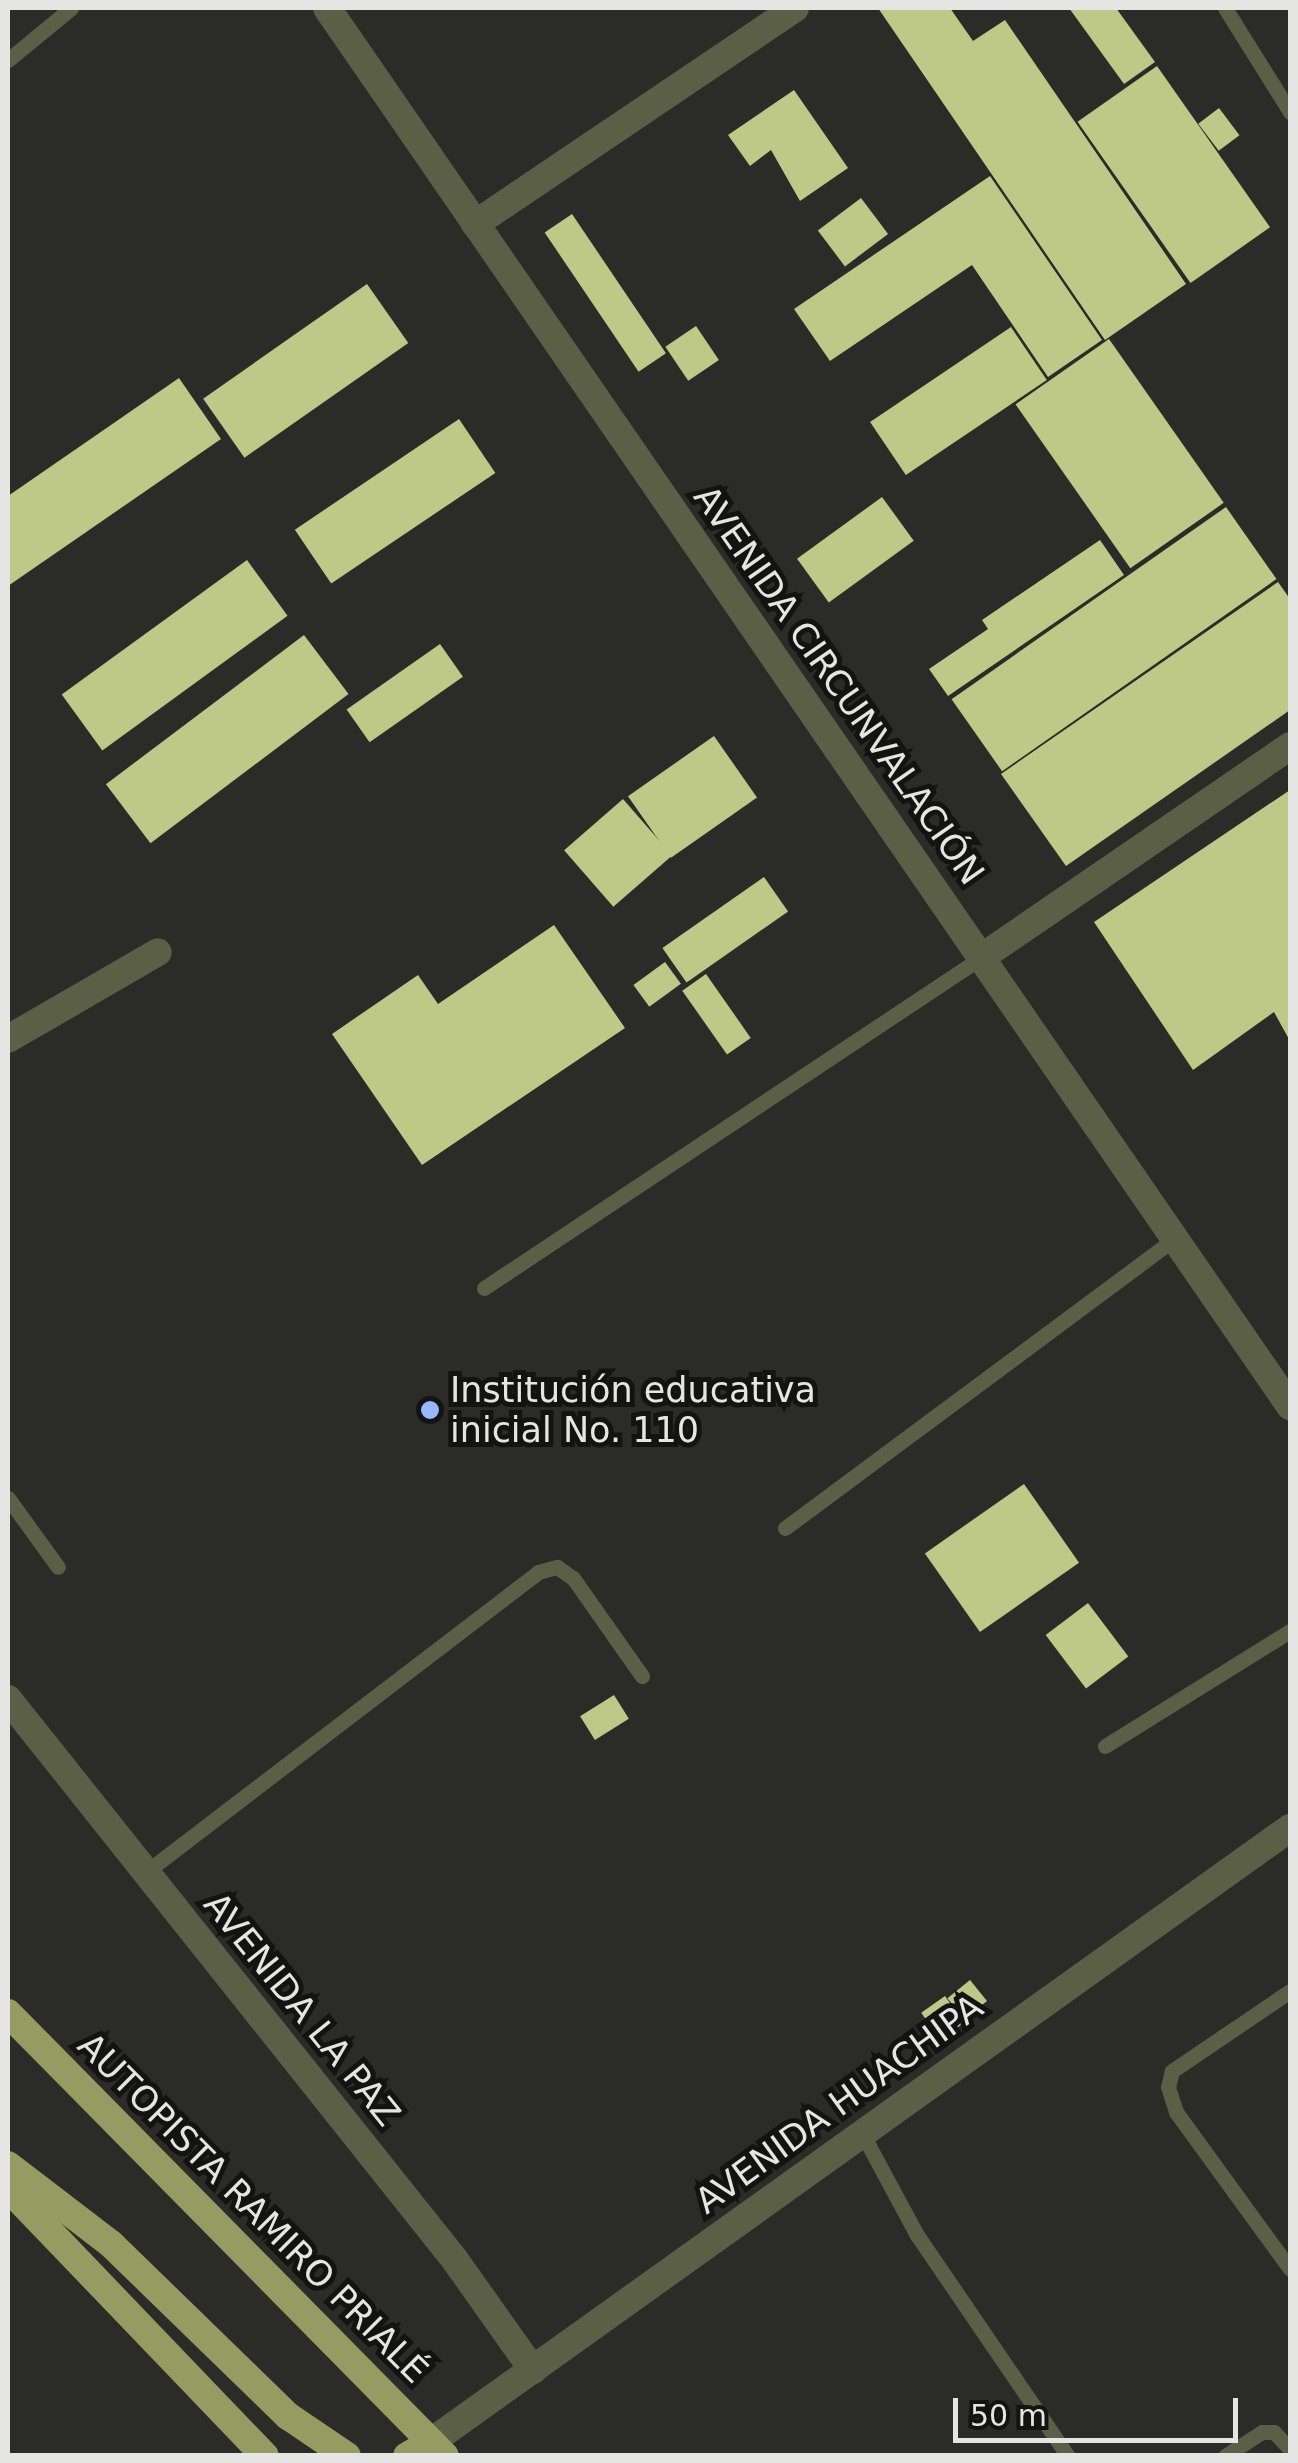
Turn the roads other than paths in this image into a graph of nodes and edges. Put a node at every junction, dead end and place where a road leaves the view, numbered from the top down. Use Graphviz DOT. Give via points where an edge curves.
graph roads {
  1 [pos="71,8"];
  2 [pos="328,8"];
  3 [pos="795,8"];
  4 [pos="1226,8"];
  5 [pos="8,60"];
  6 [pos="1290,112"];
  7 [pos="475,224"];
  8 [pos="1290,746"];
  9 [pos="158,952"];
  10 [pos="982,958"];
  11 [pos="8,1039"];
  12 [pos="1174,1238"];
  13 [pos="484,1288"];
  14 [pos="1290,1406"];
  15 [pos="8,1498"];
  16 [pos="785,1528"];
  17 [pos="58,1567"];
  18 [pos="1290,1630"];
  19 [pos="642,1676"];
  20 [pos="8,1699"];
  21 [pos="1105,1746"];
  22 [pos="1290,1828"];
  23 [pos="146,1872"];
  24 [pos="1290,1992"];
  25 [pos="8,2013"];
  26 [pos="862,2133"];
  27 [pos="8,2165"];
  28 [pos="8,2188"];
  29 [pos="1290,2269"];
  30 [pos="533,2370"];
  31 [pos="1290,2449"];
  32 [pos="428,2451"];
  33 [pos="265,2456"];
  34 [pos="347,2456"];
  35 [pos="1068,2456"];
  36 [pos="1225,2456"];
  1 -- 5 [label="lane"];
  2 -- 7 [label="street, AVENIDA CIRCUNVALACIÓN"];
  3 -- 7 [label="street"];
  4 -- 6 [label="lane"];
  7 -- 10 [label="street, AVENIDA CIRCUNVALACIÓN"];
  8 -- 10 [label="street"];
  9 -- 11 [label="street"];
  10 -- 12 [label="street, AVENIDA CIRCUNVALACIÓN"];
  10 -- 13 [label="lane"];
  12 -- 14 [label="street, AVENIDA CIRCUNVALACIÓN"];
  12 -- 16 [label="lane"];
  15 -- 17 [label="lane"];
  18 -- 21 [label="lane"];
  19 -- 23 [label="lane" via="573,1578 557,1567 538,1572"];
  20 -- 23 [label="street, AVENIDA LA PAZ"];
  22 -- 26 [label="street, AVENIDA HUACHIPA"];
  23 -- 30 [label="street, AVENIDA LA PAZ" via="454,2260"];
  24 -- 29 [label="lane" via="1172,2070 1168,2087 1176,2112"];
  25 -- 32 [label="highway, AUTOPISTA RAMIRO PRIALÉ"];
  26 -- 30 [label="street, AVENIDA HUACHIPA"];
  26 -- 35 [label="lane" via="917,2235"];
  27 -- 34 [label="highway" via="112,2244 288,2416"];
  28 -- 33 [label="highway"];
  30 -- 32 [label="street, AVENIDA HUACHIPA"];
  31 -- 36 [label="lane" via="1274,2432 1262,2432"];
}
